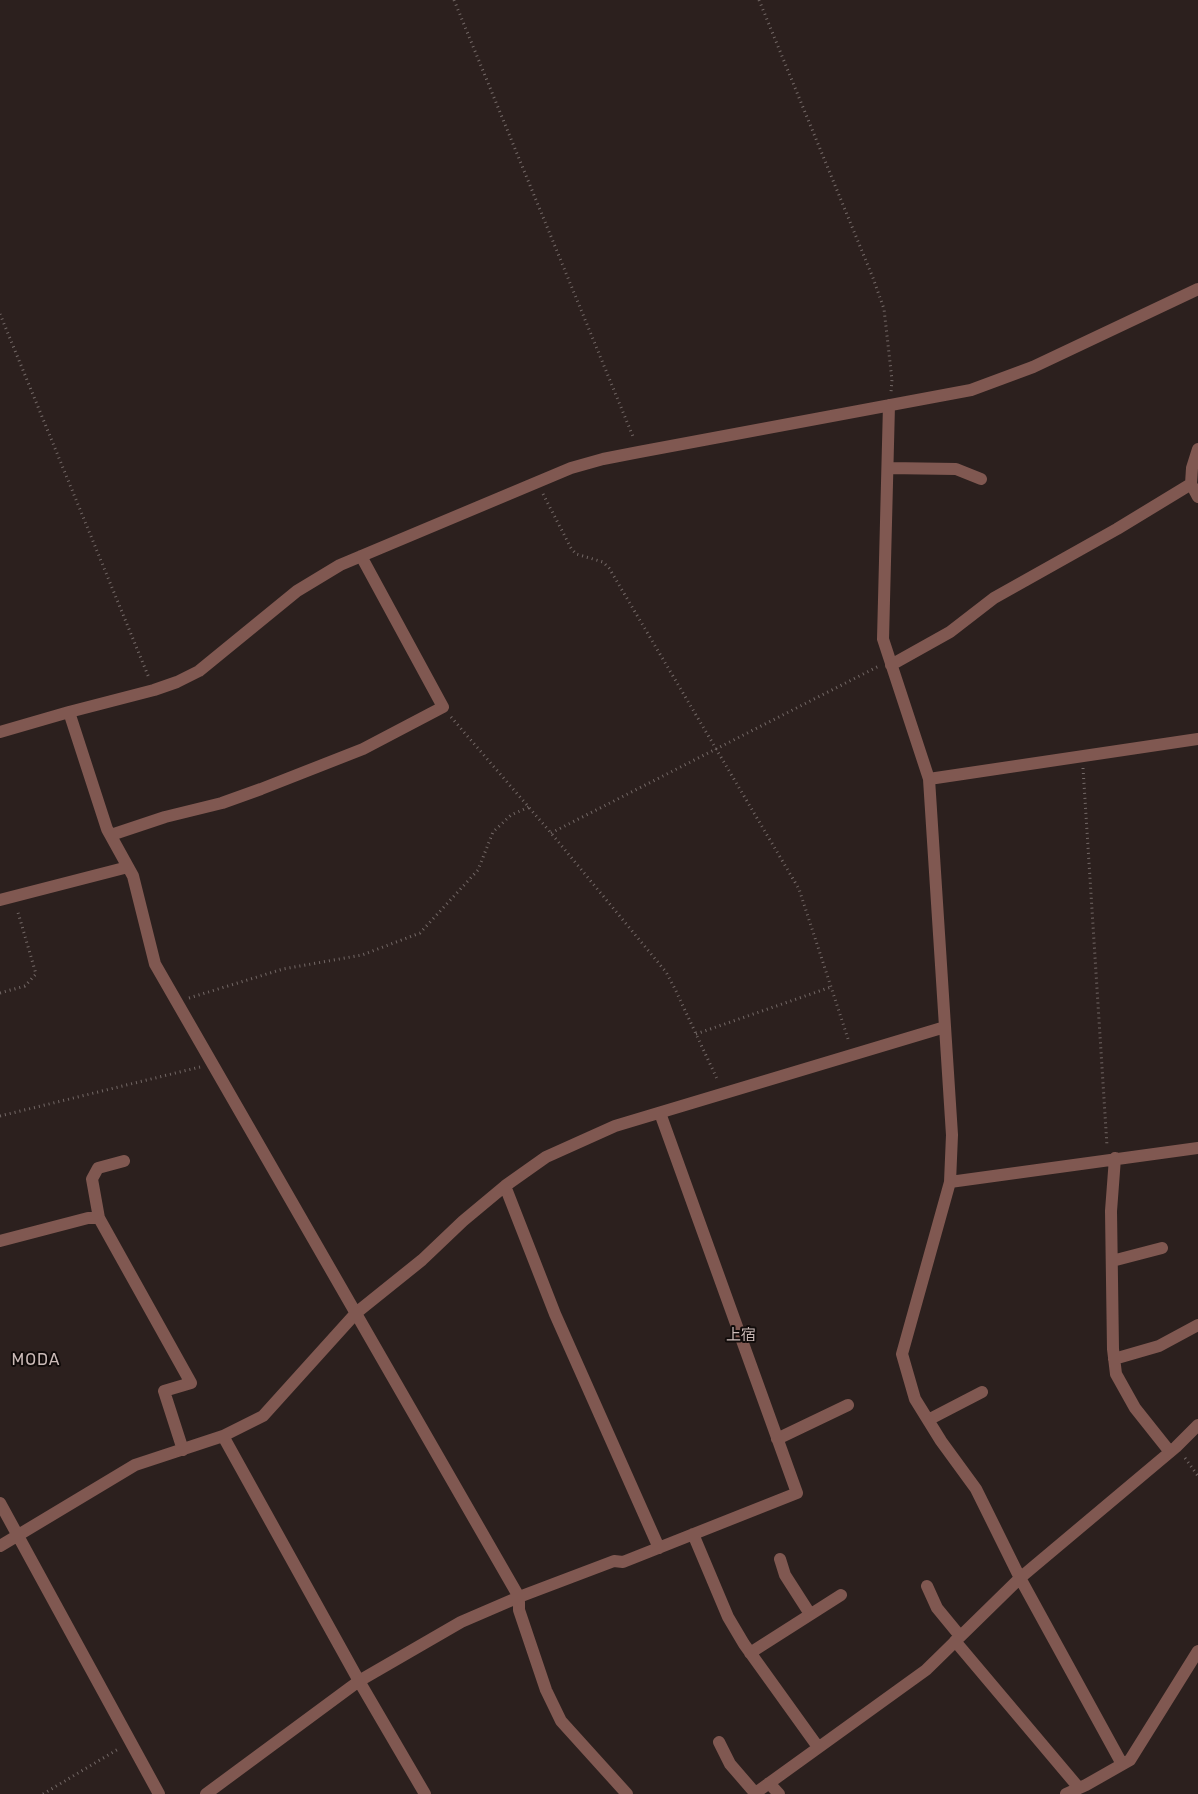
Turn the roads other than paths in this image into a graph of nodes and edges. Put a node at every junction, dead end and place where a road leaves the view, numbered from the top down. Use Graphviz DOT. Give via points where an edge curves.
graph roads {
  1 [pos="1198,289"];
  2 [pos="889,406"];
  3 [pos="1198,449"];
  4 [pos="888,468"];
  5 [pos="981,479"];
  6 [pos="1191,484"];
  7 [pos="1198,497"];
  8 [pos="361,556"];
  9 [pos="891,662"];
  10 [pos="69,712"];
  11 [pos="0,732"];
  12 [pos="1198,739"];
  13 [pos="929,779"];
  14 [pos="111,835"];
  15 [pos="128,866"];
  16 [pos="0,900"];
  17 [pos="945,1026"];
  18 [pos="660,1113"];
  19 [pos="1198,1148"];
  20 [pos="1112,1159"];
  21 [pos="124,1161"];
  22 [pos="950,1182"];
  23 [pos="505,1186"];
  24 [pos="99,1218"];
  25 [pos="0,1241"];
  26 [pos="1162,1248"];
  27 [pos="1112,1261"];
  28 [pos="356,1314"];
  29 [pos="1198,1325"];
  30 [pos="1114,1359"];
  31 [pos="982,1392"];
  32 [pos="848,1405"];
  33 [pos="928,1420"];
  34 [pos="1198,1425"];
  35 [pos="224,1436"];
  36 [pos="777,1439"];
  37 [pos="1173,1449"];
  38 [pos="183,1450"];
  39 [pos="0,1503"];
  40 [pos="694,1534"];
  41 [pos="19,1536"];
  42 [pos="0,1546"];
  43 [pos="659,1548"];
  44 [pos="780,1559"];
  45 [pos="1020,1578"];
  46 [pos="927,1586"];
  47 [pos="841,1596"];
  48 [pos="519,1597"];
  49 [pos="810,1614"];
  50 [pos="958,1639"];
  51 [pos="1198,1651"];
  52 [pos="750,1653"];
  53 [pos="359,1681"];
  54 [pos="719,1742"];
  55 [pos="818,1747"];
  56 [pos="1122,1764"];
  57 [pos="769,1783"];
  58 [pos="1079,1788"];
  59 [pos="159,1794"];
  60 [pos="206,1794"];
  61 [pos="425,1794"];
  62 [pos="626,1794"];
  63 [pos="754,1794"];
  64 [pos="779,1794"];
  65 [pos="1066,1794"];
  1 -- 2 [label="street" via="1033,367 970,390"];
  2 -- 4 [label="street"];
  2 -- 8 [label="street" via="639,452 571,468"];
  3 -- 6 [label="street"];
  4 -- 5 [label="street" via="956,469"];
  4 -- 9 [label="street" via="883,639"];
  6 -- 7 [label="street"];
  6 -- 9 [label="street" via="994,598 950,632"];
  8 -- 10 [label="street" via="297,591 199,671 154,690"];
  8 -- 14 [label="street" via="443,707 363,748 261,789"];
  9 -- 13 [label="street"];
  10 -- 11 [label="street"];
  10 -- 14 [label="street"];
  12 -- 13 [label="street"];
  13 -- 17 [label="street"];
  14 -- 15 [label="street"];
  15 -- 16 [label="street"];
  15 -- 28 [label="street" via="155,964"];
  17 -- 18 [label="street"];
  17 -- 22 [label="street" via="952,1135"];
  18 -- 23 [label="street" via="615,1126 546,1158"];
  18 -- 36 [label="street"];
  19 -- 20 [label="street"];
  20 -- 22 [label="street"];
  20 -- 27 [label="street"];
  21 -- 24 [label="street" via="98,1168 92,1179"];
  22 -- 33 [label="street" via="902,1354 915,1399"];
  23 -- 28 [label="street"];
  23 -- 43 [label="street" via="555,1314"];
  24 -- 25 [label="street"];
  24 -- 38 [label="street" via="191,1383 164,1392"];
  26 -- 27 [label="street"];
  27 -- 30 [label="street"];
  28 -- 35 [label="street" via="263,1416"];
  28 -- 48 [label="street"];
  29 -- 30 [label="street" via="1159,1346"];
  30 -- 37 [label="street" via="1116,1374 1135,1408"];
  31 -- 33 [label="street"];
  32 -- 36 [label="street"];
  33 -- 45 [label="street" via="976,1489"];
  34 -- 37 [label="street"];
  35 -- 38 [label="street"];
  35 -- 53 [label="street"];
  36 -- 40 [label="street" via="797,1493"];
  37 -- 45 [label="street"];
  38 -- 41 [label="street" via="135,1465"];
  39 -- 41 [label="street"];
  40 -- 43 [label="street"];
  40 -- 52 [label="street" via="728,1617"];
  41 -- 42 [label="street"];
  41 -- 59 [label="street"];
  43 -- 48 [label="street" via="623,1562 614,1561"];
  44 -- 49 [label="street" via="785,1575"];
  45 -- 50 [label="street"];
  45 -- 56 [label="street"];
  46 -- 50 [label="street"];
  47 -- 49 [label="street"];
  48 -- 53 [label="street" via="461,1622"];
  48 -- 62 [label="street" via="519,1610 546,1690 561,1721"];
  49 -- 52 [label="street"];
  50 -- 55 [label="street" via="926,1670"];
  50 -- 58 [label="street"];
  51 -- 56 [label="street" via="1130,1760"];
  52 -- 55 [label="street"];
  53 -- 60 [label="street"];
  53 -- 61 [label="street"];
  54 -- 63 [label="street" via="730,1764"];
  55 -- 57 [label="street"];
  56 -- 58 [label="street"];
  57 -- 63 [label="street"];
  57 -- 64 [label="street"];
  58 -- 65 [label="street"];
}
